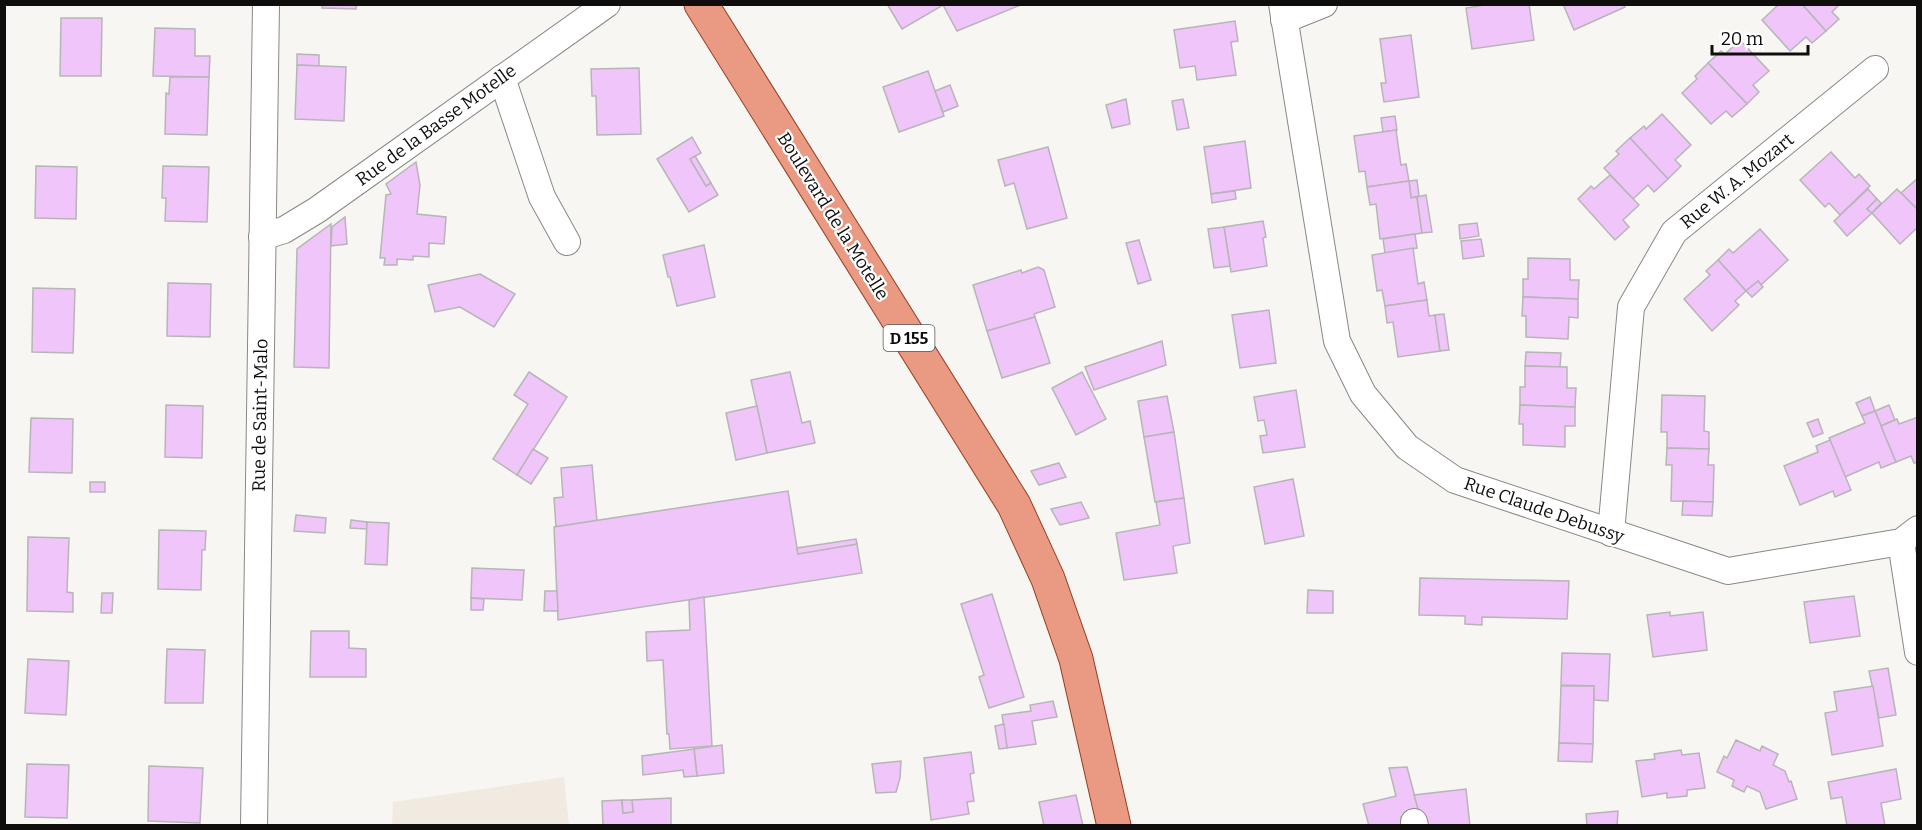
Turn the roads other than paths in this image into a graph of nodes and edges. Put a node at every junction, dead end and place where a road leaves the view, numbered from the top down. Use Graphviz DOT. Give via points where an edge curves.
graph roads {
  1 [pos="266,4"];
  2 [pos="607,4"];
  3 [pos="701,4"];
  4 [pos="1324,4"];
  5 [pos="1283,12"];
  6 [pos="1875,69"];
  7 [pos="502,78"];
  8 [pos="262,237"];
  9 [pos="567,242"];
  10 [pos="1611,533"];
  11 [pos="1909,536"];
  12 [pos="1917,652"];
  13 [pos="254,825"];
  14 [pos="1114,825"];
  1 -- 8 [label="street, Rue de Saint-Malo"];
  2 -- 7 [label="street, Rue de la Basse Motelle"];
  3 -- 14 [label="main road, Boulevard de la Motelle / D 155" via="1014,505 1048,579 1076,659"];
  4 -- 5 [label="street, Rue Claude Debussy"];
  5 -- 10 [label="street, Rue Claude Debussy" via="1337,341 1363,394 1407,447 1455,480"];
  6 -- 10 [label="street, Rue W. A. Mozart" via="1674,232 1631,307"];
  7 -- 8 [label="street, Rue de la Basse Motelle" via="318,210 284,230"];
  7 -- 9 [label="street" via="542,197"];
  8 -- 13 [label="street, Rue de Saint-Malo"];
  10 -- 11 [label="street, Rue Claude Debussy" via="1728,571"];
  11 -- 12 [label="street"];
}
